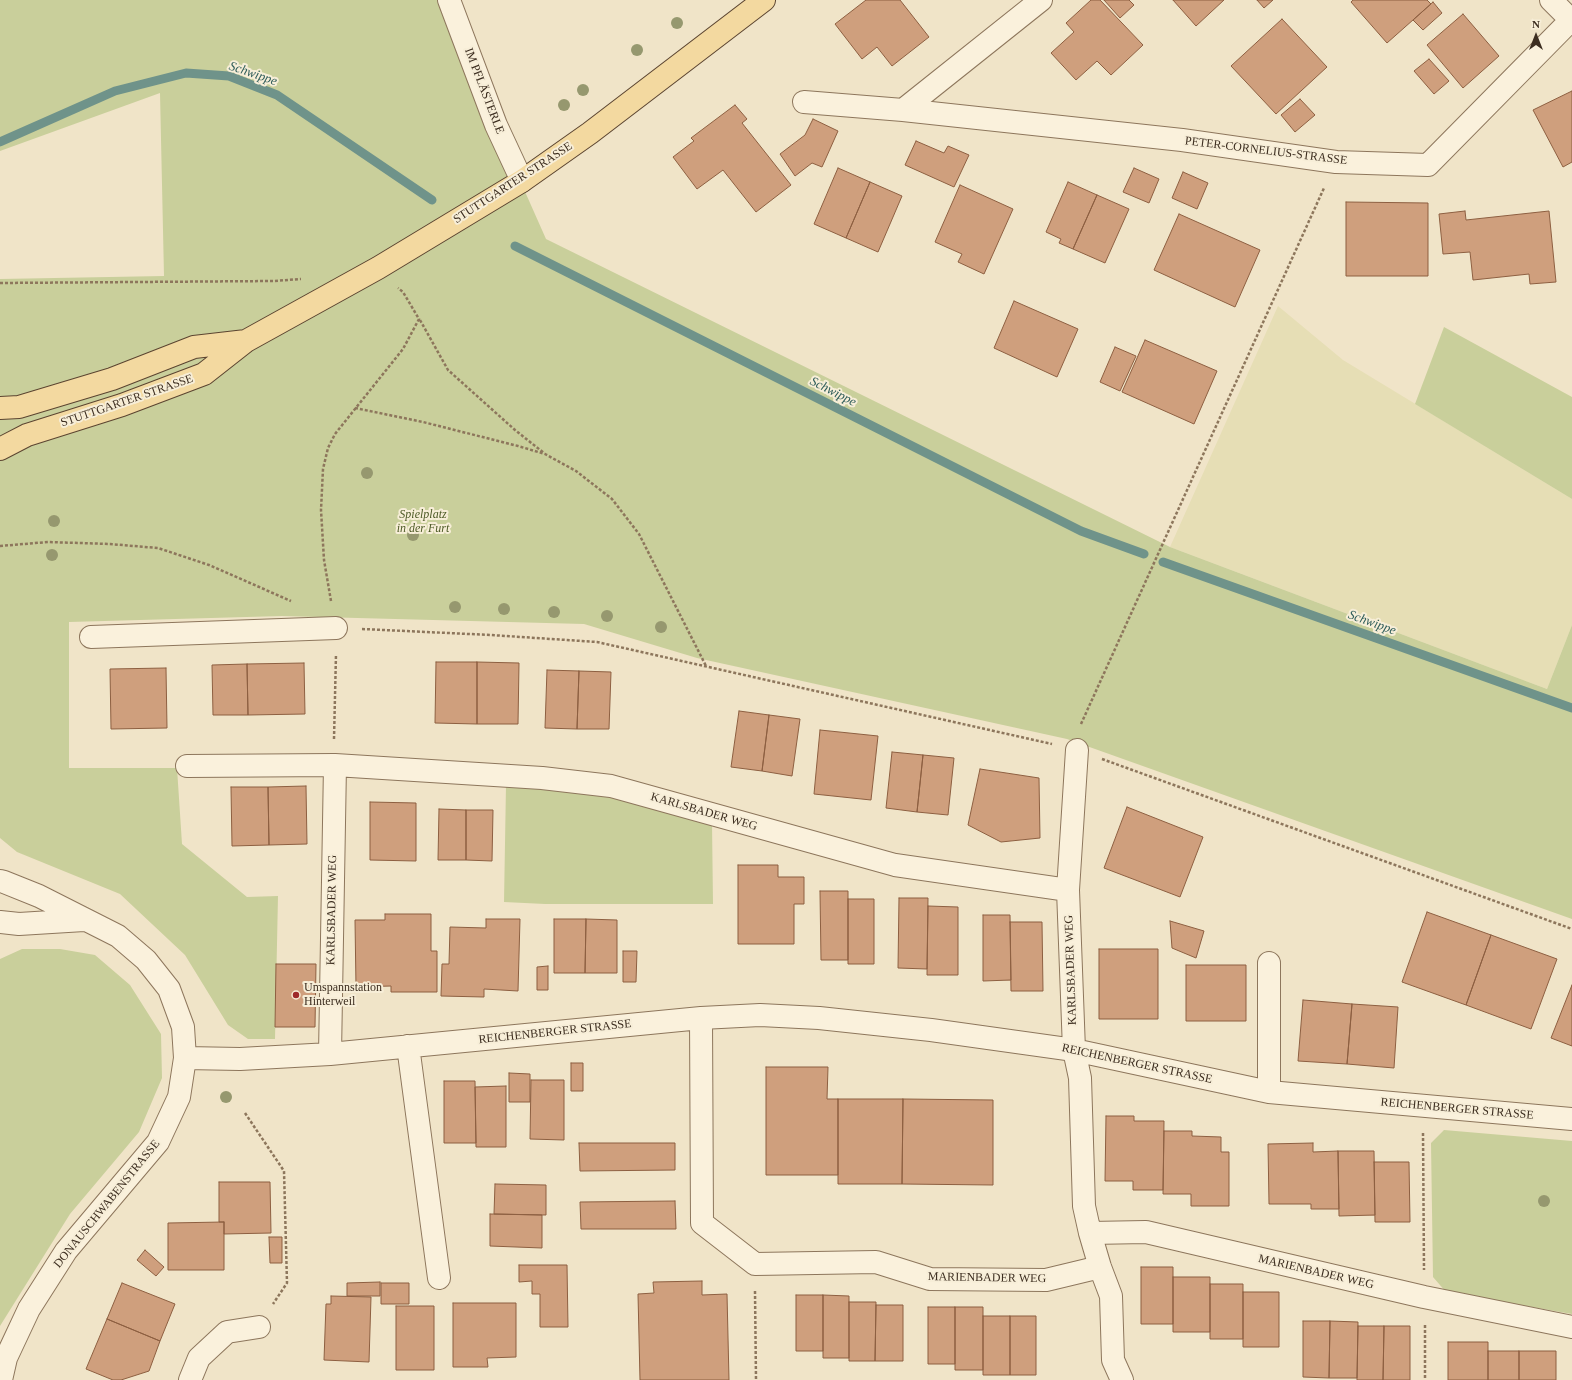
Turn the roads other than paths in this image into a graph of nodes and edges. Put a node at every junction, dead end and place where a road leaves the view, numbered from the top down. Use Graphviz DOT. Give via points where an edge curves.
graph roads {
  1 [pos="449,0"];
  2 [pos="764,0"];
  3 [pos="1041,0"];
  4 [pos="1551,0"];
  5 [pos="1571,21"];
  6 [pos="804,102"];
  7 [pos="903,110"];
  8 [pos="522,181"];
  9 [pos="246,340"];
  10 [pos="0,408"];
  11 [pos="0,449"];
  12 [pos="336,628"];
  13 [pos="91,637"];
  14 [pos="1078,750"];
  15 [pos="334,765"];
  16 [pos="187,766"];
  17 [pos="0,881"];
  18 [pos="1068,890"];
  19 [pos="84,920"];
  20 [pos="9,923"];
  21 [pos="0,936"];
  22 [pos="1269,963"];
  23 [pos="702,1018"];
  24 [pos="408,1046"];
  25 [pos="1074,1050"];
  26 [pos="330,1054"];
  27 [pos="185,1058"];
  28 [pos="1269,1092"];
  29 [pos="1572,1119"];
  30 [pos="1090,1233"];
  31 [pos="1100,1267"];
  32 [pos="439,1278"];
  33 [pos="259,1327"];
  34 [pos="1572,1327"];
  35 [pos="1,1380"];
  36 [pos="190,1380"];
  37 [pos="1122,1380"];
  1 -- 8 [label="street, IM PFLÄSTERLE" via="496,124"];
  2 -- 8 [label="main road, STUTTGARTER STRASSE" via="590,133"];
  3 -- 7 [label="street"];
  4 -- 5 [label="street"];
  5 -- 7 [label="street, PETER-CORNELIUS-STRASSE" via="1428,165 1336,162 1182,140"];
  6 -- 7 [label="street, PETER-CORNELIUS-STRASSE"];
  8 -- 9 [label="main road, STUTTGARTER STRASSE" via="378,268"];
  9 -- 10 [label="main road, STUTTGARTER STRASSE" via="194,347 112,379 19,407"];
  9 -- 11 [label="main road, STUTTGARTER STRASSE" via="204,374 122,405 27,435"];
  12 -- 13 [label="street"];
  14 -- 18 [label="street, KARLSBADER WEG"];
  15 -- 16 [label="street, KARLSBADER WEG"];
  15 -- 18 [label="street, KARLSBADER WEG" via="542,778 611,786 895,865"];
  15 -- 26 [label="street, KARLSBADER WEG"];
  17 -- 19 [label="street, DONAUSCHWABENSTRASSE" via="39,896"];
  18 -- 25 [label="street, KARLSBADER WEG"];
  19 -- 20 [label="street, DONAUSCHWABENSTRASSE"];
  19 -- 27 [label="street, DONAUSCHWABENSTRASSE" via="118,936 146,960 170,989 183,1026"];
  20 -- 21 [label="street, DONAUSCHWABENSTRASSE"];
  22 -- 28 [label="street"];
  23 -- 24 [label="street, REICHENBERGER STRASSE"];
  23 -- 25 [label="street, REICHENBERGER STRASSE" via="760,1015 819,1018 931,1030"];
  23 -- 31 [label="street, MARIENBADER WEG" via="702,1223 755,1264 876,1262 930,1279 1046,1280"];
  24 -- 26 [label="street, REICHENBERGER STRASSE"];
  24 -- 32 [label="street"];
  25 -- 28 [label="street, REICHENBERGER STRASSE"];
  25 -- 30 [label="street" via="1080,1078 1084,1206"];
  26 -- 27 [label="street, REICHENBERGER STRASSE" via="240,1060"];
  27 -- 35 [label="street, DONAUSCHWABENSTRASSE" via="178,1097 158,1142 66,1251 29,1309 6,1358"];
  28 -- 29 [label="street, REICHENBERGER STRASSE"];
  30 -- 31 [label="street"];
  30 -- 34 [label="street, MARIENBADER WEG" via="1146,1232 1424,1297"];
  31 -- 37 [label="street" via="1111,1296 1113,1360"];
  33 -- 36 [label="street" via="227,1332 199,1358"];
}
